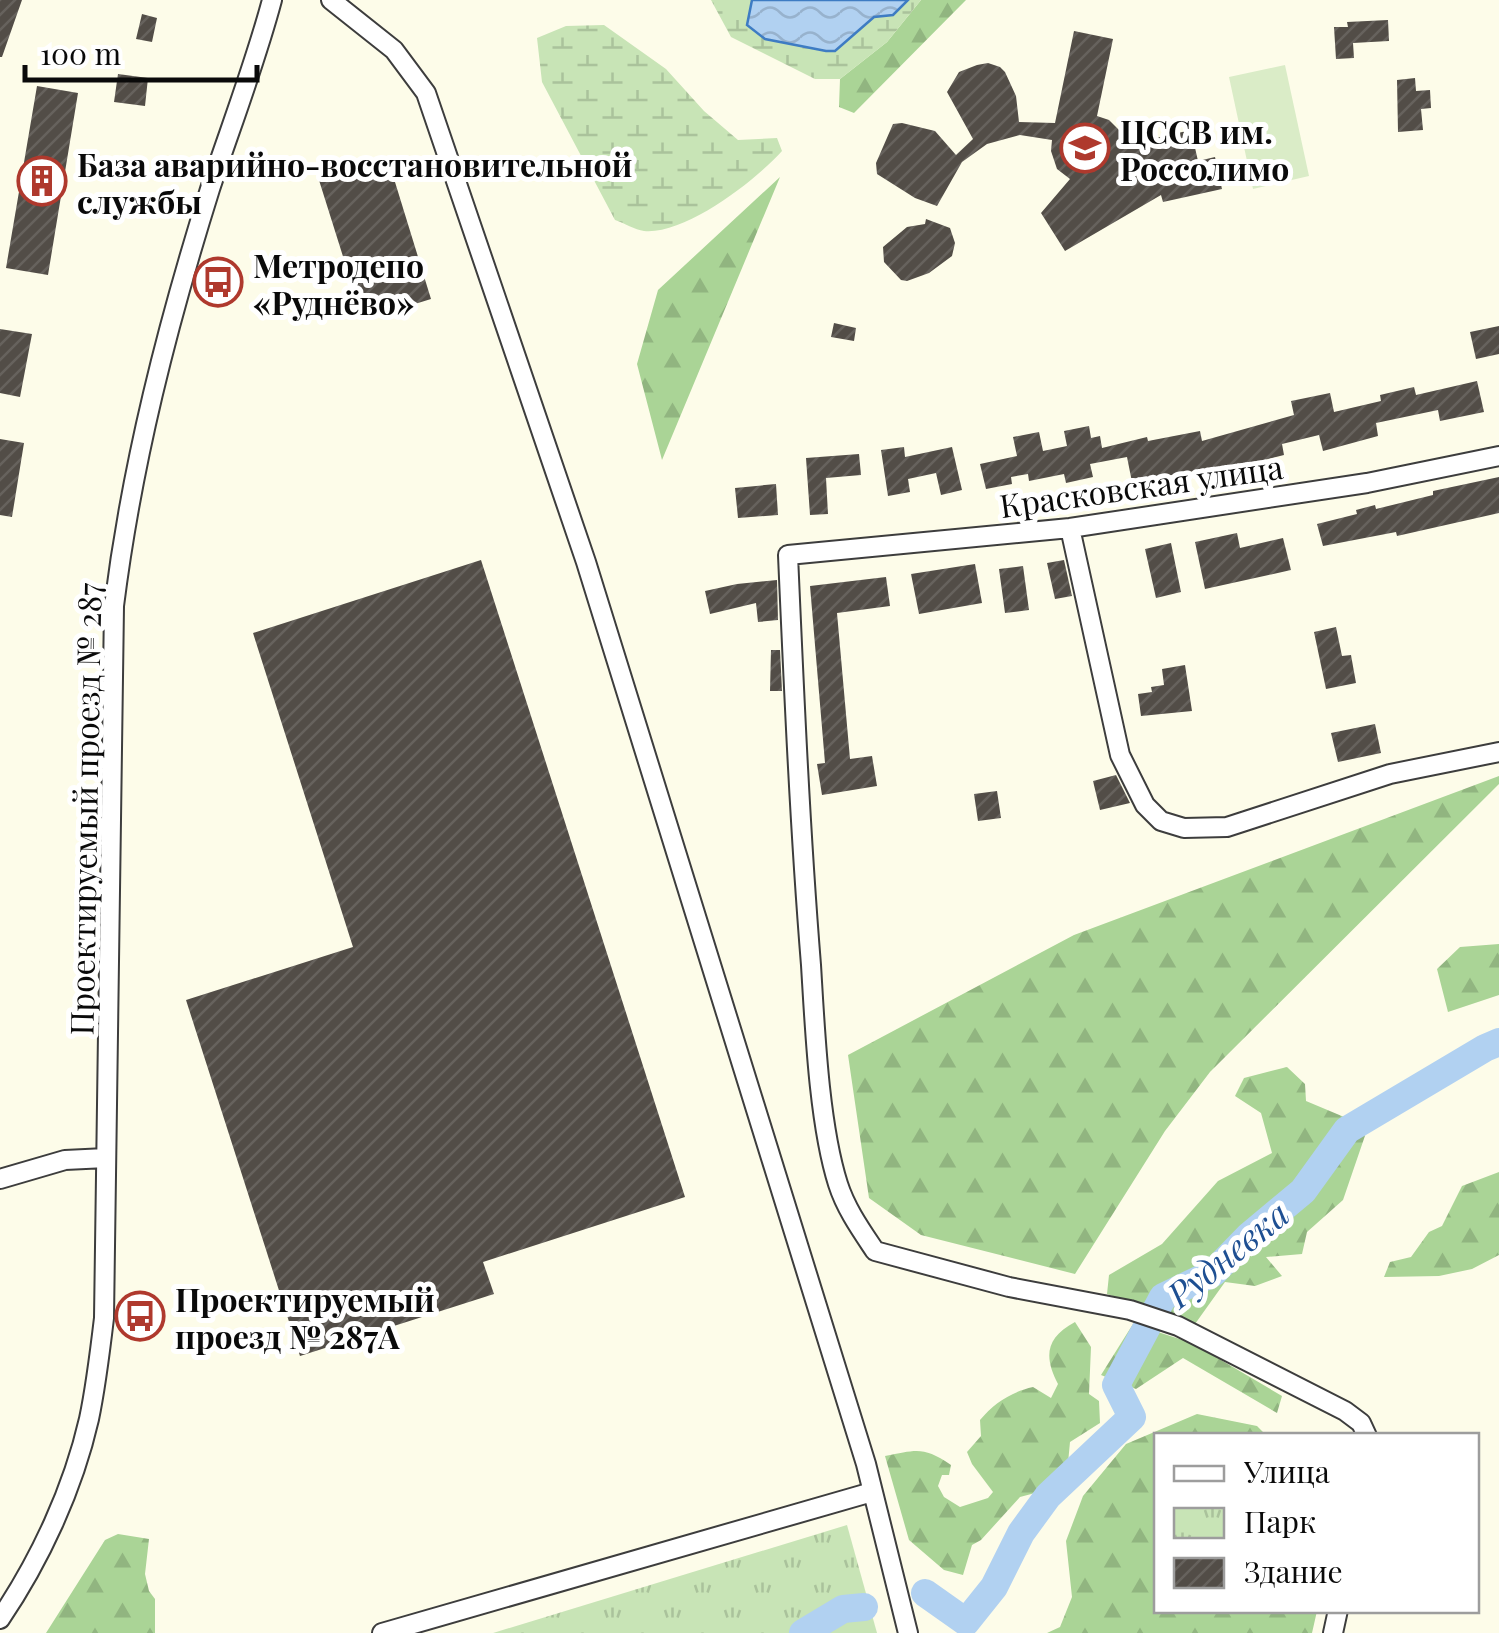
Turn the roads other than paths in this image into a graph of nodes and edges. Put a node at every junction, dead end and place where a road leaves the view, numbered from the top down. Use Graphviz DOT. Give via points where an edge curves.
graph roads {
  1 [pos="272,0"];
  2 [pos="331,0"];
  3 [pos="1499,456"];
  4 [pos="1070,528"];
  5 [pos="1499,752"];
  6 [pos="106,1158"];
  7 [pos="0,1179"];
  8 [pos="1366,1433"];
  9 [pos="872,1492"];
  10 [pos="0,1620"];
  11 [pos="382,1633"];
  12 [pos="908,1633"];
  1 -- 6 [label="street, Проектируемый проезд № 287" via="149,399 124,530 114,606"];
  2 -- 9 [label="street" via="394,50 426,92 586,562"];
  3 -- 4 [label="street, Красковская улица"];
  4 -- 5 [label="street" via="1120,755 1145,805 1162,821 1228,827 1390,774"];
  4 -- 8 [label="street, Красковская улица" via="788,555 815,1026 838,1184 876,1251 1178,1326 1345,1412"];
  6 -- 7 [label="street" via="65,1160"];
  6 -- 10 [label="street, Проектируемый проезд № 287" via="104,1318 89,1421 52,1524"];
  9 -- 11 [label="street"];
  9 -- 12 [label="street"];
}
